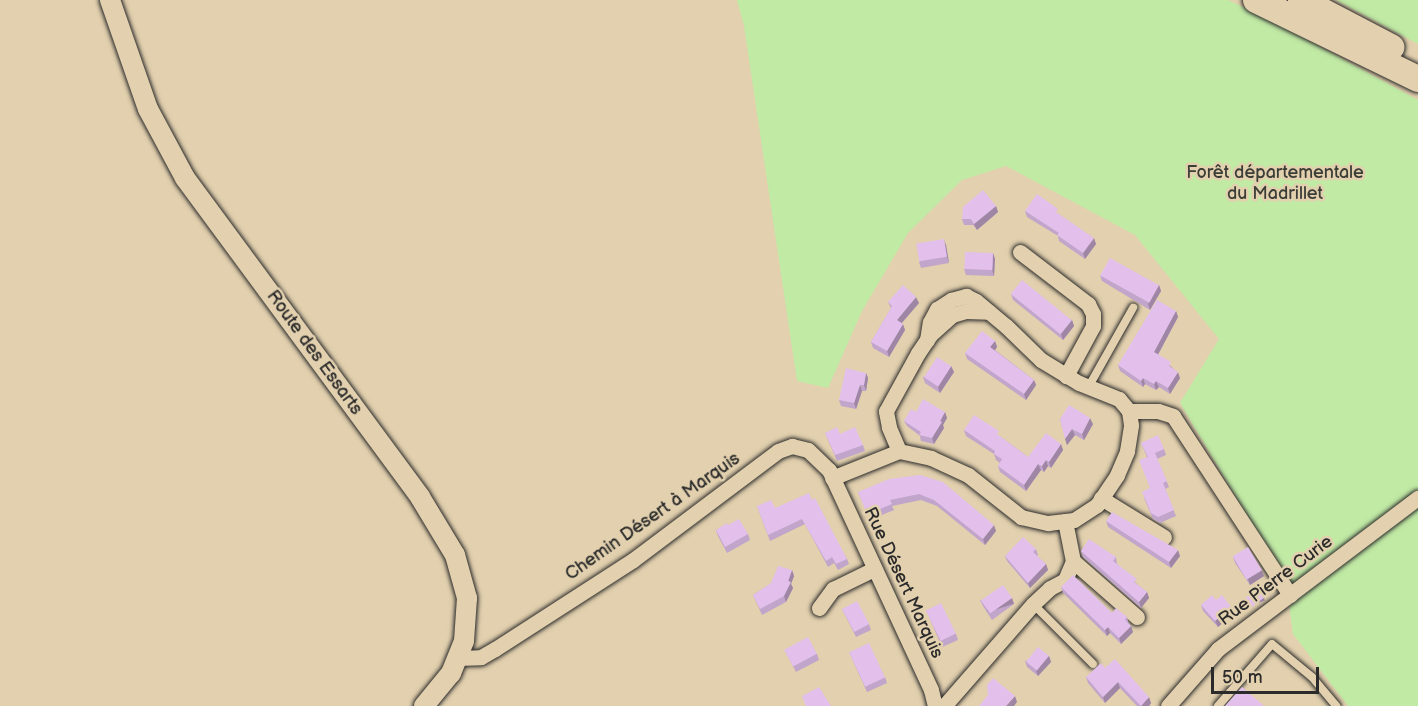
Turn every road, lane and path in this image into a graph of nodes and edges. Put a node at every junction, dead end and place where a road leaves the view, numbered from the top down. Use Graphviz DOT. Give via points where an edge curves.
graph roads {
  1 [pos="110,0"];
  2 [pos="1256,0"];
  3 [pos="1301,0"];
  4 [pos="1418,61"];
  5 [pos="1418,79"];
  6 [pos="1020,252"];
  7 [pos="1133,308"];
  8 [pos="1066,376"];
  9 [pos="1089,386"];
  10 [pos="1129,411"];
  11 [pos="899,451"];
  12 [pos="832,478"];
  13 [pos="1101,498"];
  14 [pos="1418,498"];
  15 [pos="1065,521"];
  16 [pos="1164,537"];
  17 [pos="1073,561"];
  18 [pos="874,569"];
  19 [pos="1290,595"];
  20 [pos="1033,604"];
  21 [pos="819,608"];
  22 [pos="1137,617"];
  23 [pos="457,658"];
  24 [pos="1093,664"];
  25 [pos="424,706"];
  26 [pos="935,706"];
  27 [pos="944,706"];
  28 [pos="1168,706"];
  29 [pos="1218,706"];
  30 [pos="1336,706"];
  1 -- 23 [label="main road, Route des Essarts" via="148,109 185,178 420,497 454,555 467,597 464,641"];
  2 -- 5 [label="highway"];
  3 -- 4 [label="highway"];
  6 -- 8 [label="street" via="1088,304 1094,314 1093,326"];
  7 -- 9 [label="lane"];
  8 -- 9 [label="street"];
  8 -- 11 [label="street" via="1041,360 989,312 952,315 927,340 886,411"];
  9 -- 10 [label="street" via="1119,399"];
  10 -- 13 [label="street" via="1127,451"];
  10 -- 19 [label="street" via="1158,411 1173,416"];
  11 -- 12 [label="street"];
  11 -- 15 [label="street" via="931,458 968,475 1021,517 1048,523"];
  12 -- 18 [label="street, Rue Désert Marquis"];
  12 -- 23 [label="street, Chemin Désert à Marquis" via="818,457 808,450 792,447 778,451 633,560 495,649 481,657"];
  13 -- 15 [label="street" via="1074,520"];
  13 -- 16 [label="street"];
  14 -- 19 [label="street, Rue Pierre Curie"];
  15 -- 17 [label="street"];
  17 -- 20 [label="street" via="1065,580"];
  17 -- 22 [label="street"];
  18 -- 21 [label="street" via="833,589"];
  18 -- 26 [label="street, Rue Désert Marquis"];
  19 -- 28 [label="street, Rue Pierre Curie" via="1218,649"];
  20 -- 24 [label="lane"];
  20 -- 27 [label="street"];
  23 -- 25 [label="main road, Route des Essarts" via="451,673"];
  29 -- 30 [label="lane" via="1272,644 1312,677"];
}
